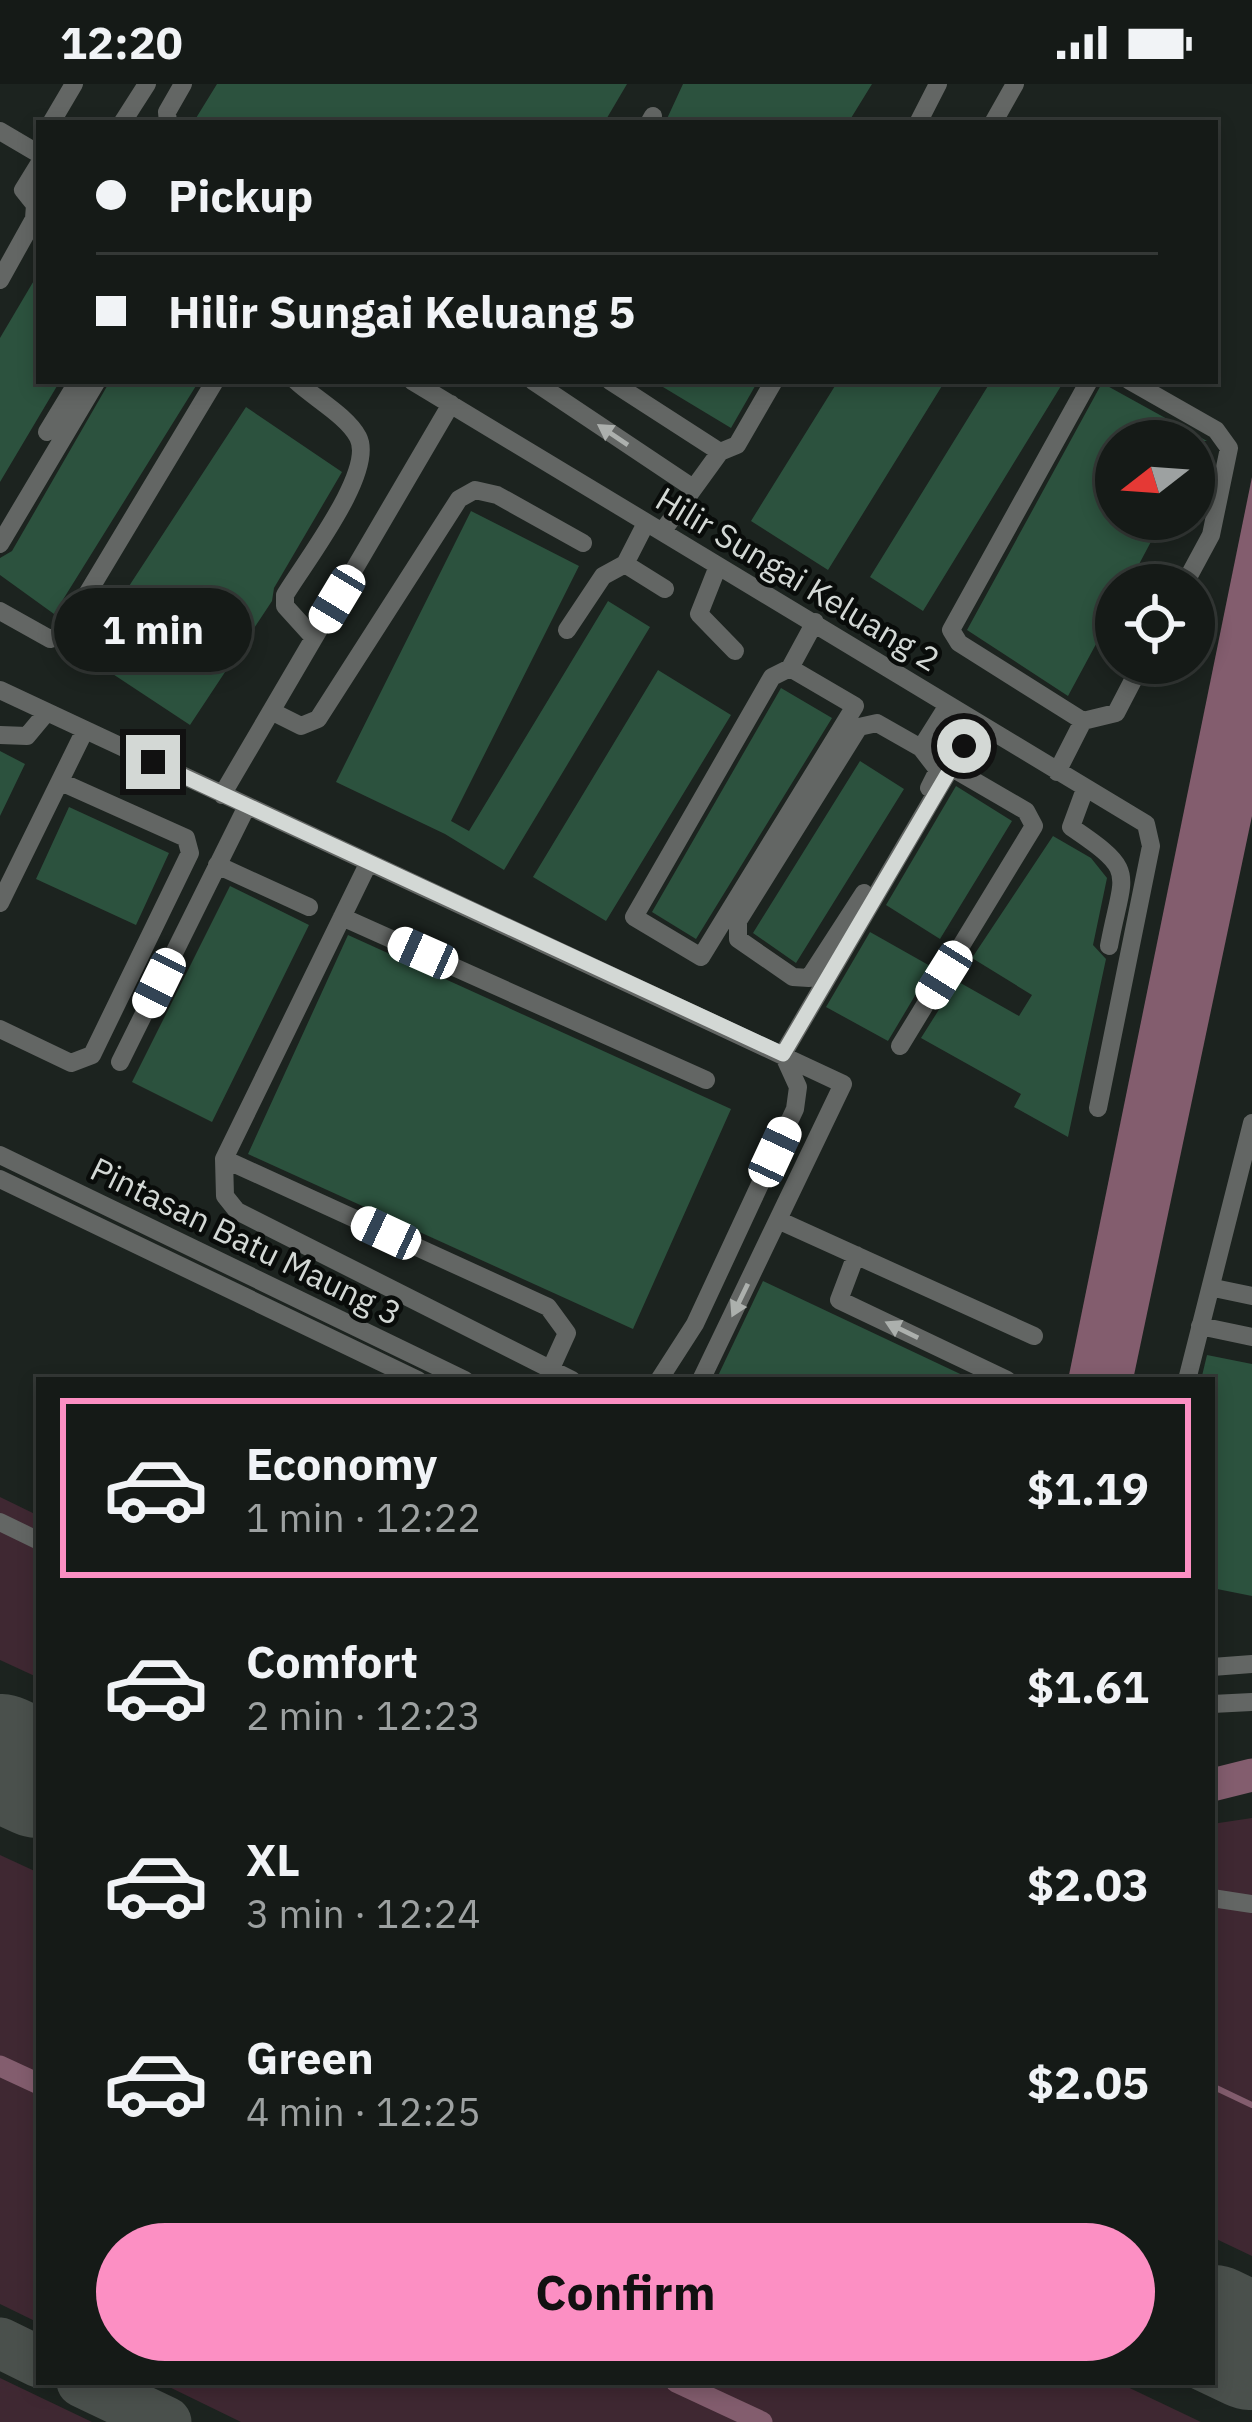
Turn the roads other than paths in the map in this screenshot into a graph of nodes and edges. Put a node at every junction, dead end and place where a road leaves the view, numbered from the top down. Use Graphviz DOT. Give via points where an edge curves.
graph roads {
  1 [pos="74,84"];
  2 [pos="147,84"];
  3 [pos="183,84"];
  4 [pos="938,84"];
  5 [pos="1015,84"];
  6 [pos="53,120"];
  7 [pos="124,120"];
  8 [pos="168,120"];
  9 [pos="920,120"];
  10 [pos="995,120"];
  11 [pos="0,131"];
  12 [pos="36,152"];
  13 [pos="36,158"];
  14 [pos="0,188"];
  15 [pos="23,190"];
  16 [pos="0,280"];
  17 [pos="76,384"];
  18 [pos="95,384"];
  19 [pos="213,384"];
  20 [pos="299,384"];
  21 [pos="417,384"];
  22 [pos="538,384"];
  23 [pos="615,384"];
  24 [pos="772,384"];
  25 [pos="1087,384"];
  26 [pos="1135,384"];
  27 [pos="451,404"];
  28 [pos="47,432"];
  29 [pos="720,452"];
  30 [pos="694,488"];
  31 [pos="654,527"];
  32 [pos="584,543"];
  33 [pos="0,544"];
  34 [pos="625,564"];
  35 [pos="1195,564"];
  36 [pos="718,566"];
  37 [pos="665,589"];
  38 [pos="0,611"];
  39 [pos="815,622"];
  40 [pos="567,631"];
  41 [pos="314,638"];
  42 [pos="735,651"];
  43 [pos="790,668"];
  44 [pos="1131,684"];
  45 [pos="0,690"];
  46 [pos="948,705"];
  47 [pos="271,711"];
  48 [pos="47,712"];
  49 [pos="1083,721"];
  50 [pos="977,723"];
  51 [pos="85,730"];
  52 [pos="0,735"];
  53 [pos="921,748"];
  54 [pos="952,768"];
  55 [pos="1057,772"];
  56 [pos="61,782"];
  57 [pos="1085,789"];
  58 [pos="222,795"];
  59 [pos="247,806"];
  60 [pos="1070,827"];
  61 [pos="368,864"];
  62 [pos="217,865"];
  63 [pos="0,903"];
  64 [pos="309,907"];
  65 [pos="342,917"];
  66 [pos="993,920"];
  67 [pos="1108,946"];
  68 [pos="0,1029"];
  69 [pos="900,1046"];
  70 [pos="783,1054"];
  71 [pos="120,1062"];
  72 [pos="706,1080"];
  73 [pos="1098,1108"];
  74 [pos="1252,1123"];
  75 [pos="0,1155"];
  76 [pos="224,1159"];
  77 [pos="0,1179"];
  78 [pos="778,1220"];
  79 [pos="856,1256"];
  80 [pos="1214,1288"];
  81 [pos="1252,1296"];
  82 [pos="1200,1326"];
  83 [pos="1034,1336"];
  84 [pos="1252,1337"];
  85 [pos="552,1366"];
  86 [pos="412,1377"];
  87 [pos="460,1377"];
  88 [pos="568,1377"];
  89 [pos="661,1377"];
  90 [pos="702,1377"];
  91 [pos="1001,1377"];
  92 [pos="1188,1377"];
  93 [pos="0,1522"];
  94 [pos="36,1540"];
  95 [pos="1252,1664"];
  96 [pos="1215,1667"];
  97 [pos="1252,1702"];
  98 [pos="1215,1705"];
  99 [pos="1215,1898"];
  100 [pos="1252,1904"];
  1 -- 6 [label="street"];
  2 -- 7 [label="street"];
  3 -- 8 [label="street"];
  4 -- 9 [label="street"];
  5 -- 10 [label="street"];
  11 -- 12 [label="street"];
  13 -- 15 [label="street"];
  14 -- 15 [label="street"];
  15 -- 16 [label="street" via="34,219"];
  17 -- 28 [label="street"];
  18 -- 33 [label="street"];
  19 -- 38 [label="street" via="63,634 50,639"];
  20 -- 41 [label="street" via="357,434 363,449 358,477 285,595 285,606"];
  21 -- 27 [label="street, Hilir Sungai Keluang 2"];
  30 -- 22 [label="street, one-way"];
  23 -- 29 [label="street"];
  24 -- 29 [label="street" via="737,445"];
  25 -- 49 [label="street" via="951,630 959,643"];
  26 -- 35 [label="street" via="1216,430 1228,448 1211,535"];
  27 -- 31 [label="street, Hilir Sungai Keluang 2"];
  27 -- 41 [label="street"];
  29 -- 30 [label="street"];
  30 -- 31 [label="street"];
  31 -- 34 [label="street"];
  31 -- 36 [label="street, Hilir Sungai Keluang 2"];
  32 -- 47 [label="street" via="475,490 459,499 318,719 301,726"];
  34 -- 37 [label="street"];
  34 -- 40 [label="street" via="603,576"];
  36 -- 39 [label="street, Hilir Sungai Keluang 2"];
  36 -- 42 [label="street" via="699,614"];
  39 -- 43 [label="street"];
  39 -- 46 [label="street, Hilir Sungai Keluang 2"];
  41 -- 47 [label="street"];
  43 -- 43 [label="street" via="855,706 701,957 634,917 772,676"];
  44 -- 49 [label="street" via="1116,712"];
  45 -- 48 [label="street"];
  46 -- 50 [label="street, Hilir Sungai Keluang 2"];
  46 -- 53 [label="street"];
  47 -- 58 [label="street"];
  48 -- 51 [label="street"];
  48 -- 52 [label="street" via="27,736"];
  49 -- 55 [label="street"];
  50 -- 54 [label="street"];
  50 -- 55 [label="street, Hilir Sungai Keluang 2"];
  51 -- 56 [label="street"];
  51 -- 58 [label="street"];
  53 -- 53 [label="street" via="877,723 860,727 738,921 744,946 793,977 815,972 935,778 936,761"];
  54 -- 69 [label="street" via="1026,811 1034,826"];
  54 -- 70 [label="street"];
  55 -- 57 [label="street, Hilir Sungai Keluang 2"];
  56 -- 63 [label="street"];
  56 -- 68 [label="street" via="187,838 190,853 92,1055 71,1063"];
  57 -- 60 [label="street"];
  57 -- 73 [label="street, Hilir Sungai Keluang 2" via="1151,830"];
  58 -- 59 [label="street"];
  59 -- 61 [label="street"];
  59 -- 62 [label="street"];
  60 -- 66 [label="street" via="1046,831"];
  60 -- 67 [label="street" via="1120,863"];
  61 -- 65 [label="street"];
  61 -- 70 [label="street"];
  62 -- 64 [label="street"];
  62 -- 71 [label="street"];
  65 -- 72 [label="street"];
  65 -- 76 [label="street"];
  70 -- 78 [label="street" via="843,1084"];
  70 -- 89 [label="street" via="798,1087 795,1109 695,1324"];
  74 -- 80 [label="street"];
  75 -- 87 [label="street, Pintasan Batu Maung 3"];
  76 -- 85 [label="street" via="222,1184 237,1210"];
  76 -- 85 [label="street" via="548,1306 567,1333"];
  77 -- 86 [label="street"];
  78 -- 79 [label="street"];
  78 -- 90 [label="street, one-way"];
  79 -- 83 [label="street"];
  91 -- 79 [label="street, one-way" via="839,1300"];
  80 -- 81 [label="street"];
  80 -- 82 [label="street"];
  82 -- 84 [label="street"];
  82 -- 92 [label="street"];
  85 -- 88 [label="street"];
  93 -- 94 [label="street"];
  95 -- 96 [label="street"];
  97 -- 98 [label="street"];
  99 -- 100 [label="street"];
}
